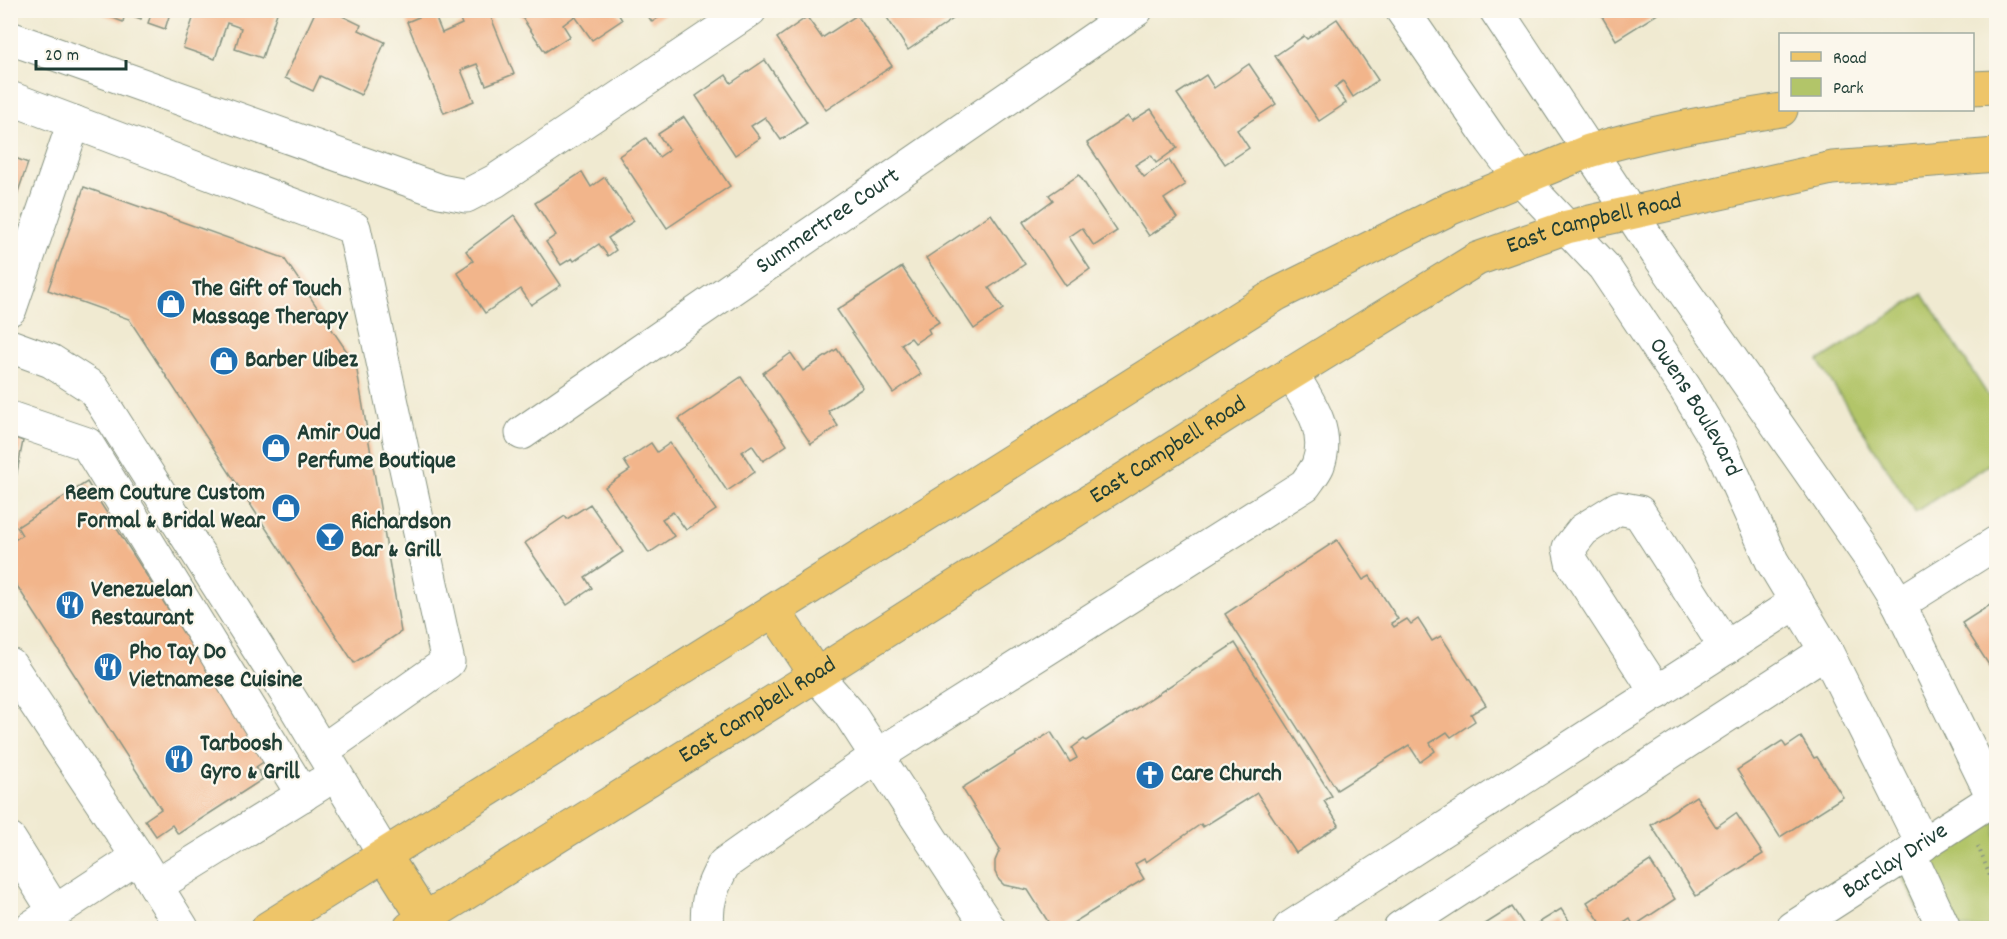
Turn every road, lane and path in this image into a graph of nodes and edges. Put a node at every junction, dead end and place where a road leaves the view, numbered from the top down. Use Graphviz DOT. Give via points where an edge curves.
graph roads {
  1 [pos="750,10"];
  2 [pos="1136,10"];
  3 [pos="1402,10"];
  4 [pos="1496,10"];
  5 [pos="10,38"];
  6 [pos="1996,87"];
  7 [pos="1974,88"];
  8 [pos="10,98"];
  9 [pos="1779,110"];
  10 [pos="74,122"];
  11 [pos="1589,151"];
  12 [pos="1996,155"];
  13 [pos="1520,178"];
  14 [pos="1631,213"];
  15 [pos="1567,227"];
  16 [pos="10,309"];
  17 [pos="10,346"];
  18 [pos="1291,373"];
  19 [pos="10,418"];
  20 [pos="522,434"];
  21 [pos="1996,543"];
  22 [pos="1797,602"];
  23 [pos="1899,604"];
  24 [pos="774,611"];
  25 [pos="1726,648"];
  26 [pos="1826,651"];
  27 [pos="10,665"];
  28 [pos="816,675"];
  29 [pos="1657,693"];
  30 [pos="877,756"];
  31 [pos="329,763"];
  32 [pos="303,795"];
  33 [pos="1995,798"];
  34 [pos="1963,819"];
  35 [pos="10,840"];
  36 [pos="1916,849"];
  37 [pos="138,856"];
  38 [pos="385,856"];
  39 [pos="156,886"];
  40 [pos="1996,911"];
  41 [pos="42,920"];
  42 [pos="422,925"];
  43 [pos="182,928"];
  44 [pos="268,928"];
  45 [pos="708,928"];
  46 [pos="988,928"];
  47 [pos="1290,928"];
  48 [pos="1400,928"];
  49 [pos="1794,928"];
  50 [pos="1944,928"];
  1 -- 5 [label="street" via="495,181 466,196 440,191"];
  2 -- 20 [label="street, Summertree Court"];
  3 -- 13 [label="street, Owens Boulevard"];
  4 -- 11 [label="street"];
  6 -- 7 [label="main road"];
  8 -- 10 [label="street"];
  9 -- 11 [label="main road"];
  10 -- 16 [label="street"];
  10 -- 31 [label="street" via="354,228 448,662"];
  11 -- 13 [label="main road"];
  11 -- 14 [label="street"];
  12 -- 14 [label="main road, East Campbell Road" via="1832,168"];
  13 -- 15 [label="street, Owens Boulevard"];
  13 -- 24 [label="main road" via="1277,294"];
  14 -- 15 [label="main road, East Campbell Road"];
  14 -- 23 [label="street"];
  15 -- 18 [label="main road, East Campbell Road" via="1477,259"];
  15 -- 22 [label="street, Owens Boulevard" via="1604,267 1685,388 1720,448 1773,561"];
  17 -- 31 [label="street" via="51,361 93,388"];
  18 -- 28 [label="main road, East Campbell Road"];
  18 -- 30 [label="street" via="1317,417 1323,442 1318,466 1305,485"];
  19 -- 32 [label="street" via="87,444"];
  21 -- 23 [label="street"];
  22 -- 25 [label="street"];
  22 -- 26 [label="street, Owens Boulevard"];
  23 -- 33 [label="street"];
  24 -- 28 [label="main road"];
  24 -- 38 [label="main road"];
  25 -- 29 [label="street"];
  25 -- 29 [label="street" via="1639,512 1618,508 1583,530 1569,548 1572,562"];
  26 -- 36 [label="street, Owens Boulevard"];
  26 -- 48 [label="street"];
  27 -- 37 [label="street"];
  28 -- 30 [label="street"];
  28 -- 42 [label="main road, East Campbell Road"];
  29 -- 47 [label="street"];
  30 -- 45 [label="street" via="724,864 711,887"];
  30 -- 46 [label="street"];
  31 -- 32 [label="street"];
  31 -- 38 [label="street"];
  32 -- 39 [label="street"];
  33 -- 34 [label="street, Barclay Drive"];
  34 -- 36 [label="street, Barclay Drive"];
  34 -- 40 [label="path" via="1987,866"];
  35 -- 41 [label="street"];
  36 -- 49 [label="street, Barclay Drive"];
  36 -- 50 [label="street, Owens Boulevard"];
  37 -- 39 [label="street"];
  37 -- 41 [label="street"];
  38 -- 42 [label="main road"];
  38 -- 44 [label="main road"];
  39 -- 43 [label="street"];
}
